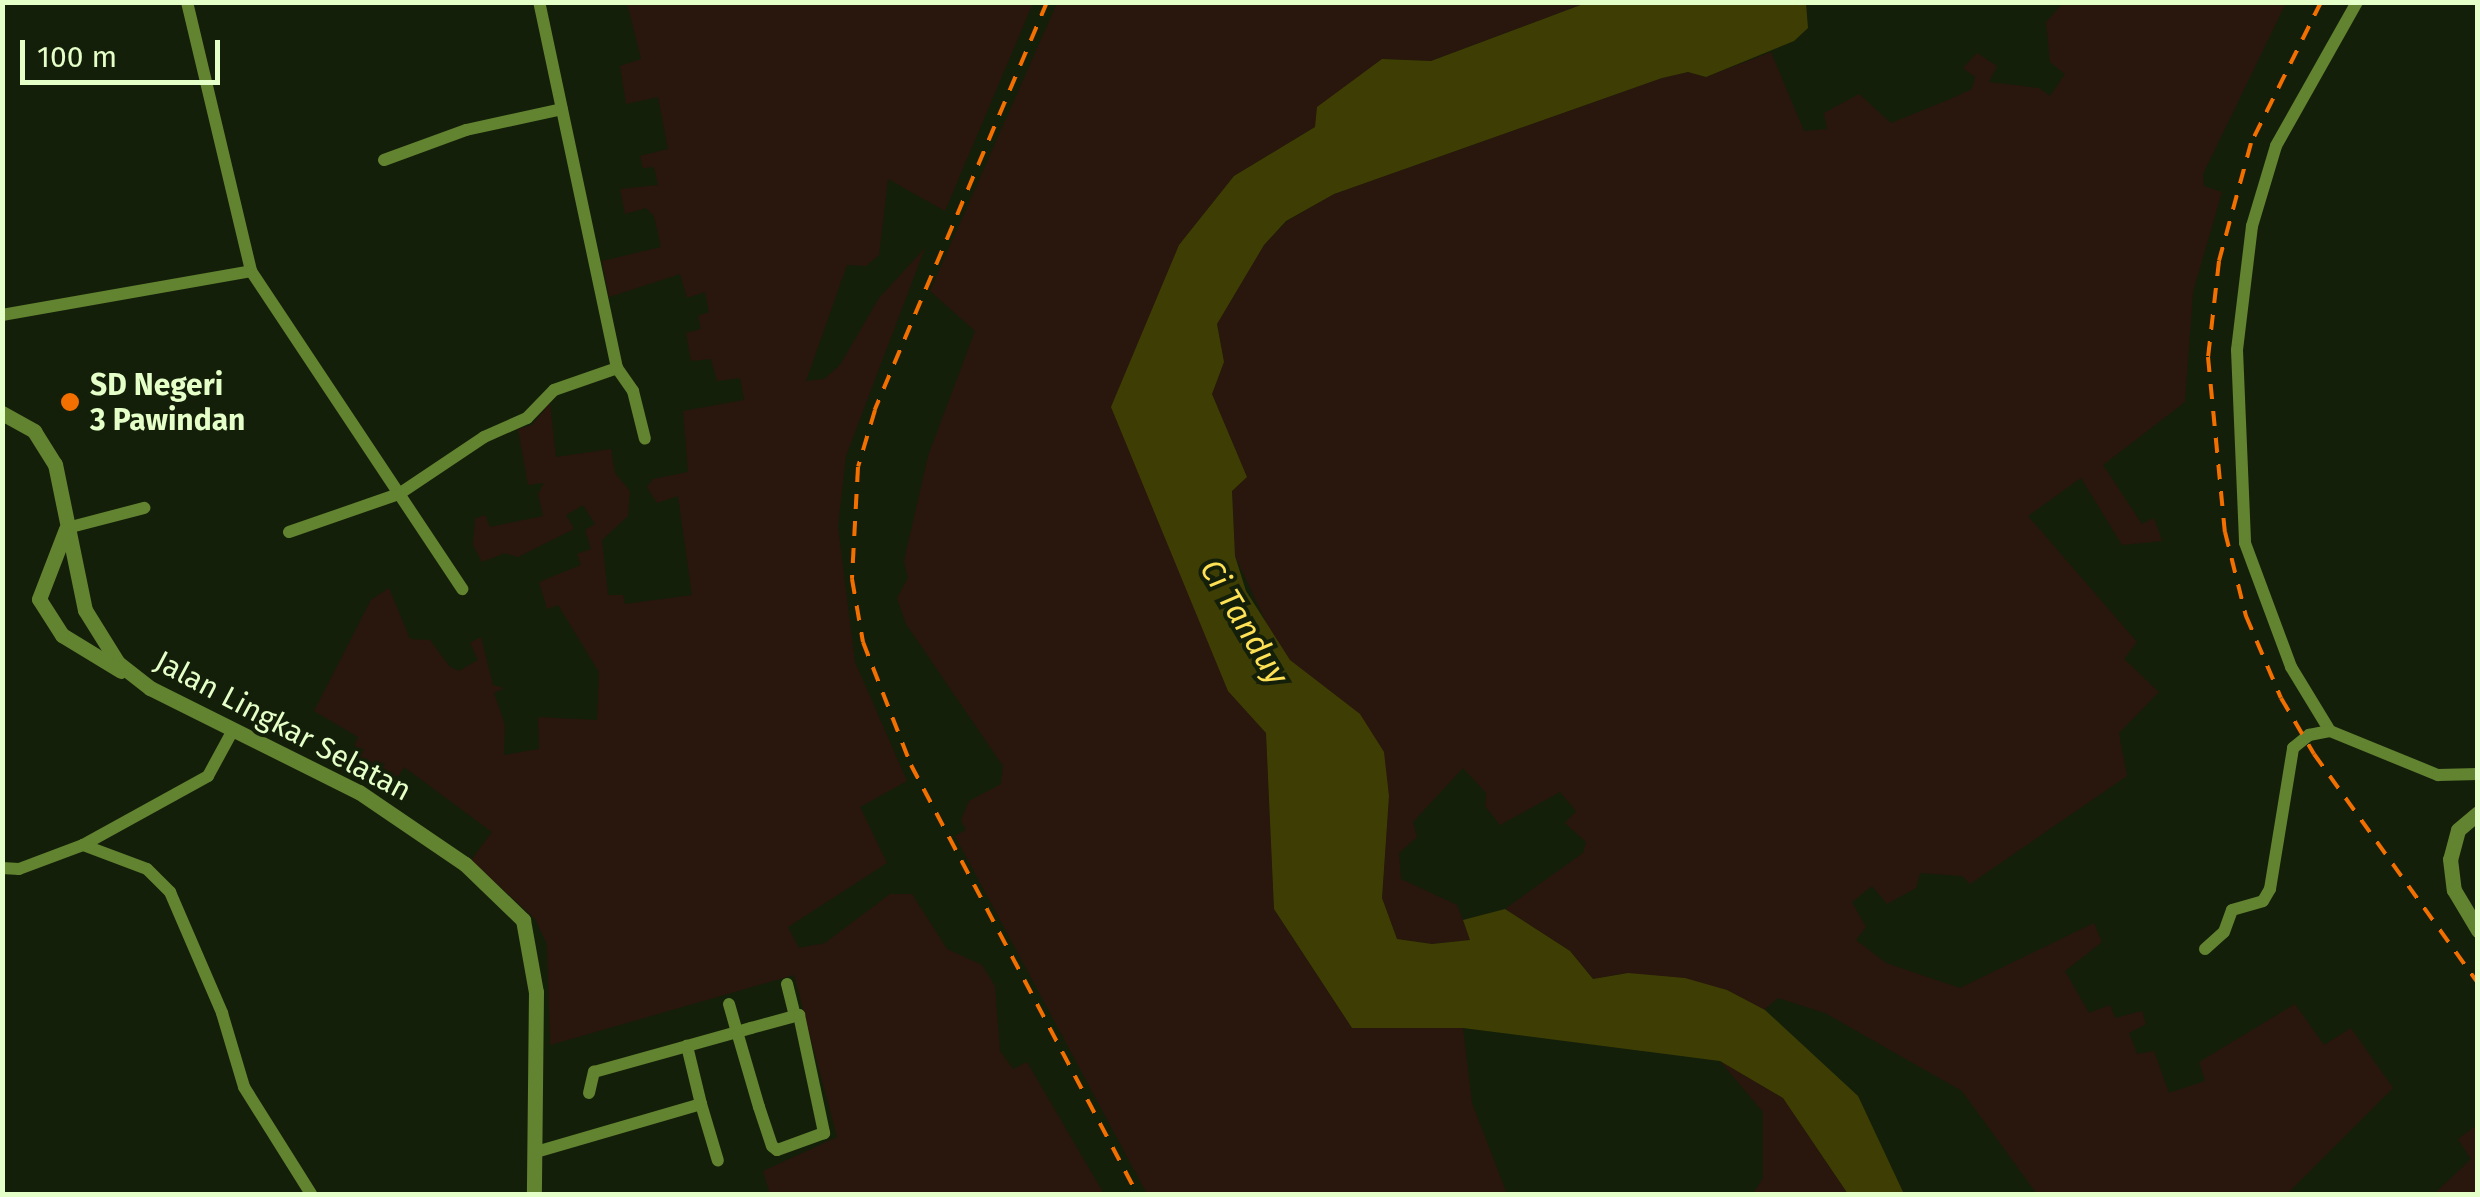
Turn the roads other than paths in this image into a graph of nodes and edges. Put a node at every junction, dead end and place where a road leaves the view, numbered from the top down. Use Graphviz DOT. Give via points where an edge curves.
graph roads {
  1 [pos="187,2"];
  2 [pos="539,2"];
  3 [pos="2357,2"];
  4 [pos="562,109"];
  5 [pos="384,160"];
  6 [pos="251,270"];
  7 [pos="2,315"];
  8 [pos="617,368"];
  9 [pos="2,413"];
  10 [pos="645,439"];
  11 [pos="399,494"];
  12 [pos="144,508"];
  13 [pos="67,528"];
  14 [pos="288,532"];
  15 [pos="462,589"];
  16 [pos="133,678"];
  17 [pos="233,730"];
  18 [pos="2330,731"];
  19 [pos="2478,774"];
  20 [pos="2478,813"];
  21 [pos="83,845"];
  22 [pos="2,868"];
  23 [pos="2478,930"];
  24 [pos="2205,949"];
  25 [pos="786,984"];
  26 [pos="729,1004"];
  27 [pos="794,1016"];
  28 [pos="737,1032"];
  29 [pos="687,1046"];
  30 [pos="589,1093"];
  31 [pos="702,1104"];
  32 [pos="536,1152"];
  33 [pos="718,1161"];
  34 [pos="310,1194"];
  35 [pos="534,1194"];
  1 -- 6 [label="street"];
  2 -- 4 [label="street"];
  3 -- 18 [label="street" via="2329,44 2263,182 2237,350 2248,557 2291,667"];
  4 -- 5 [label="street" via="466,130"];
  4 -- 8 [label="street"];
  6 -- 7 [label="street"];
  6 -- 11 [label="street"];
  8 -- 10 [label="street" via="634,391"];
  8 -- 11 [label="street" via="554,390 527,418"];
  9 -- 13 [label="street, Jalan Lingkar Selatan" via="18,418 44,445 61,484"];
  11 -- 14 [label="street"];
  11 -- 15 [label="street"];
  12 -- 13 [label="street"];
  13 -- 16 [label="street, Jalan Lingkar Selatan" via="92,626"];
  13 -- 16 [label="street" via="39,600 62,635"];
  16 -- 17 [label="street, Jalan Lingkar Selatan"];
  17 -- 21 [label="street" via="208,776"];
  17 -- 32 [label="street, Jalan Lingkar Selatan" via="397,817 465,864 523,920 536,992"];
  18 -- 19 [label="street" via="2438,775"];
  18 -- 24 [label="street" via="2309,735 2294,748 2270,889 2263,901 2232,910 2224,932"];
  20 -- 23 [label="street" via="2458,830 2450,859 2454,890"];
  21 -- 22 [label="street" via="20,869"];
  21 -- 34 [label="street" via="147,869 170,892 222,1013 244,1087"];
  25 -- 27 [label="street"];
  26 -- 28 [label="street"];
  27 -- 28 [label="street"];
  27 -- 28 [label="street" via="827,1129 812,1141 772,1146"];
  28 -- 29 [label="street"];
  29 -- 30 [label="street" via="594,1072"];
  29 -- 31 [label="street"];
  31 -- 32 [label="street"];
  31 -- 33 [label="street"];
  32 -- 35 [label="street, Jalan Lingkar Selatan"];
}
